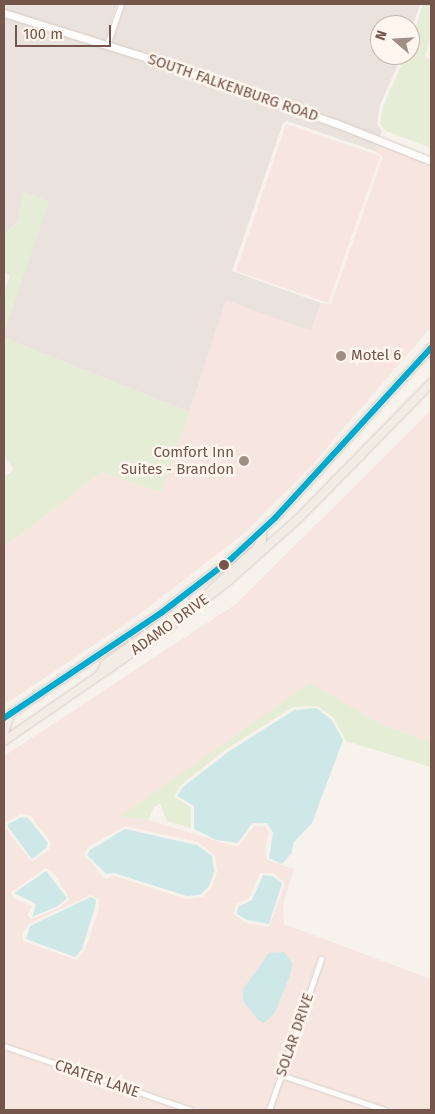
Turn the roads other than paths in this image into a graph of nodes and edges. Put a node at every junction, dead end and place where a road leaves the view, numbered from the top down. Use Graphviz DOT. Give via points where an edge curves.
graph roads {
  1 [pos="121,4"];
  2 [pos="4,13"];
  3 [pos="107,45"];
  4 [pos="431,161"];
  5 [pos="431,348"];
  6 [pos="431,383"];
  7 [pos="262,530"];
  8 [pos="184,597"];
  9 [pos="193,609"];
  10 [pos="99,676"];
  11 [pos="7,716"];
  12 [pos="4,733"];
  13 [pos="4,741"];
  14 [pos="321,959"];
  15 [pos="4,1046"];
  16 [pos="281,1075"];
  17 [pos="191,1110"];
  18 [pos="269,1110"];
  19 [pos="384,1110"];
  1 -- 3 [label="street"];
  2 -- 3 [label="street, SOUTH FALKENBURG ROAD"];
  3 -- 4 [label="street, SOUTH FALKENBURG ROAD" via="338,124"];
  5 -- 7 [label="main road"];
  6 -- 9 [label="main road, ADAMO DRIVE" via="324,494 250,563"];
  7 -- 8 [label="main road"];
  7 -- 9 [label="main road" via="262,540 257,548 200,598"];
  8 -- 10 [label="main road" via="186,602 180,610 105,664"];
  8 -- 11 [label="main road"];
  9 -- 10 [label="main road, ADAMO DRIVE"];
  10 -- 13 [label="main road, ADAMO DRIVE"];
  11 -- 12 [label="main road"];
  14 -- 16 [label="street, SOLAR DRIVE"];
  15 -- 17 [label="street, CRATER LANE"];
  16 -- 18 [label="street, SOLAR DRIVE"];
  16 -- 19 [label="street"];
}
